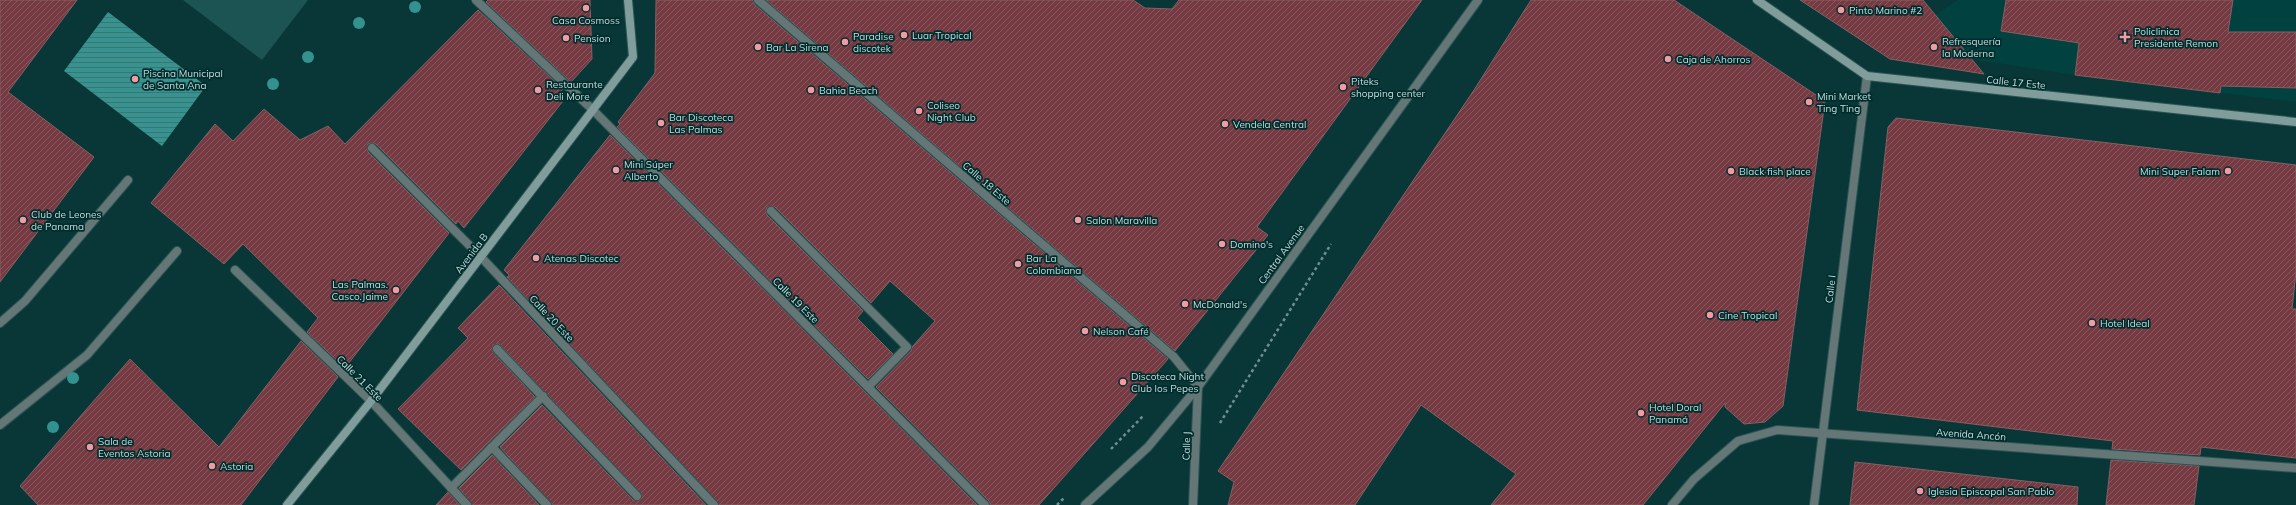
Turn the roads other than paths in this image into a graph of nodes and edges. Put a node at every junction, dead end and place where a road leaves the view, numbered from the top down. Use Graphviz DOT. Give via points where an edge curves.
graph roads {
  1 [pos="476,0"];
  2 [pos="628,0"];
  3 [pos="758,0"];
  4 [pos="1478,0"];
  5 [pos="1757,0"];
  6 [pos="1867,76"];
  7 [pos="593,110"];
  8 [pos="2296,122"];
  9 [pos="372,148"];
  10 [pos="128,180"];
  11 [pos="771,212"];
  12 [pos="177,251"];
  13 [pos="481,257"];
  14 [pos="235,270"];
  15 [pos="0,323"];
  16 [pos="497,349"];
  17 [pos="868,387"];
  18 [pos="1198,387"];
  19 [pos="543,396"];
  20 [pos="371,401"];
  21 [pos="0,425"];
  22 [pos="1822,433"];
  23 [pos="492,447"];
  24 [pos="2296,468"];
  25 [pos="451,488"];
  26 [pos="637,496"];
  27 [pos="287,505"];
  28 [pos="467,505"];
  29 [pos="547,505"];
  30 [pos="714,505"];
  31 [pos="985,505"];
  32 [pos="1085,505"];
  33 [pos="1193,505"];
  34 [pos="1672,505"];
  35 [pos="1814,505"];
  1 -- 7 [label="street, Calle 19 Este"];
  2 -- 7 [label="street, Avenida B" via="633,57"];
  3 -- 18 [label="street, Calle 18 Este" via="1174,357"];
  4 -- 18 [label="street, Central Avenue"];
  5 -- 6 [label="street, Calle 17 Este"];
  6 -- 8 [label="street, Calle 17 Este"];
  6 -- 22 [label="street, Calle I"];
  7 -- 13 [label="street, Avenida B"];
  7 -- 17 [label="street, Calle 19 Este"];
  9 -- 13 [label="street, Calle 20 Este"];
  10 -- 15 [label="street" via="25,301"];
  11 -- 17 [label="street" via="907,347"];
  12 -- 21 [label="street" via="87,355"];
  13 -- 20 [label="street, Avenida B"];
  13 -- 30 [label="street, Calle 20 Este"];
  14 -- 20 [label="street, Calle 21 Este"];
  16 -- 19 [label="street"];
  17 -- 31 [label="street, Calle 19 Este"];
  18 -- 32 [label="street, Central Avenue" via="1148,447"];
  18 -- 33 [label="street, Calle J"];
  19 -- 23 [label="street"];
  19 -- 26 [label="street"];
  20 -- 25 [label="street, Calle 21 Este"];
  20 -- 27 [label="street, Avenida B"];
  22 -- 24 [label="street, Avenida Ancón"];
  22 -- 34 [label="street, Avenida Ancón" via="1777,430 1738,441 1694,479"];
  22 -- 35 [label="street, Calle I"];
  23 -- 25 [label="street"];
  23 -- 29 [label="street"];
  25 -- 28 [label="street, Calle 21 Este"];
}
